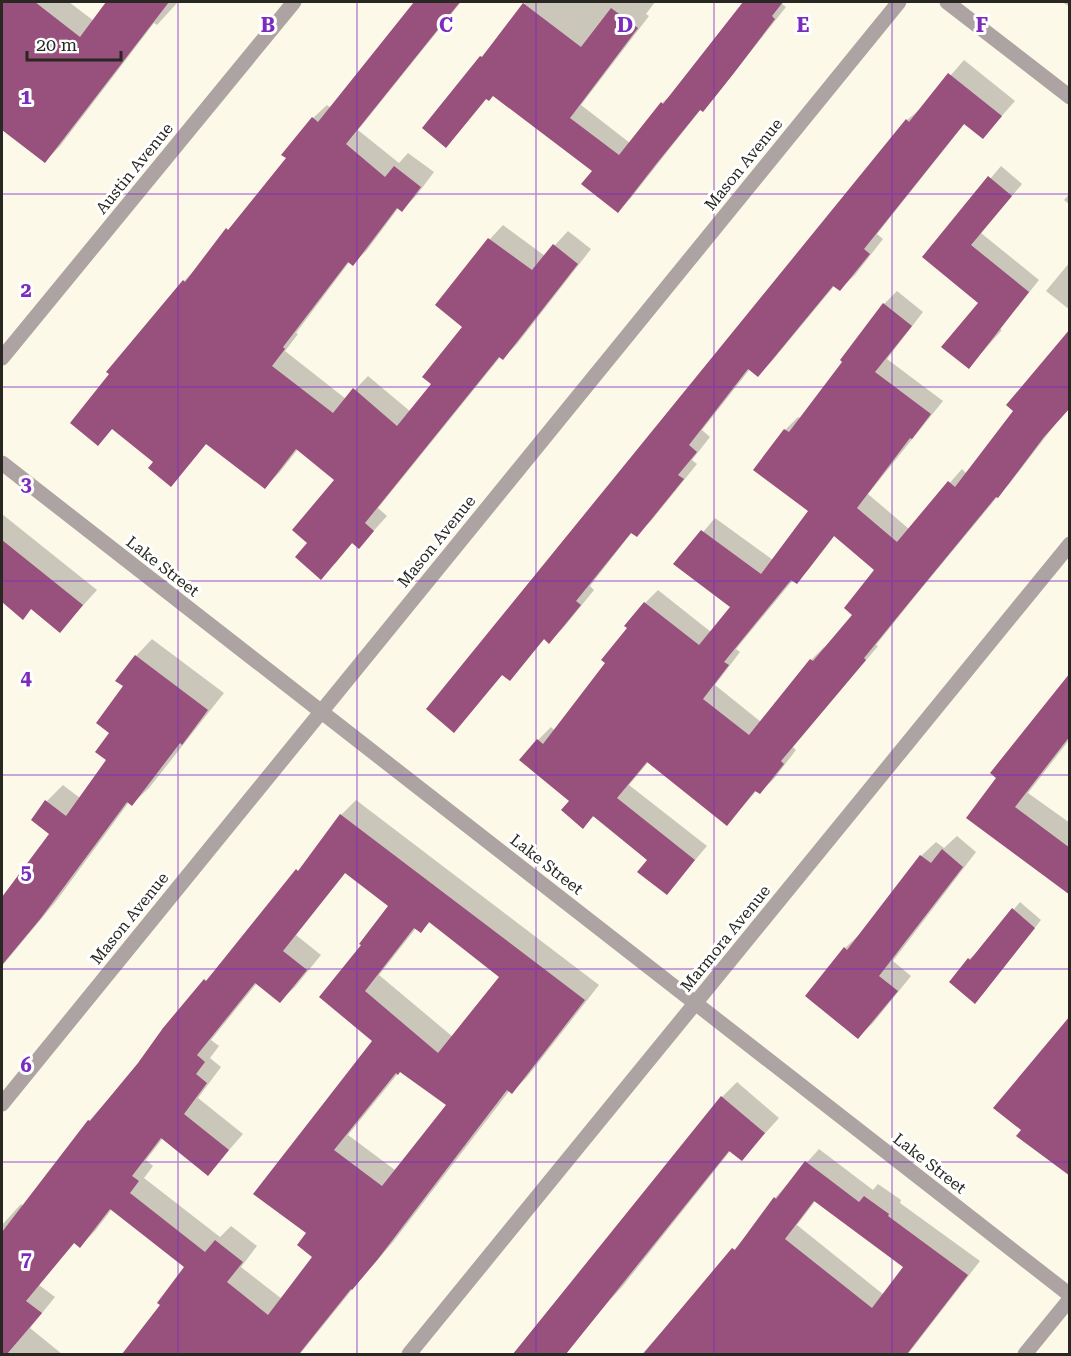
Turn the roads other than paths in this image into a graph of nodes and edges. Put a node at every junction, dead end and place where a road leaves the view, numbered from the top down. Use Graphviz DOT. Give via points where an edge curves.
graph roads {
  1 [pos="294,2"];
  2 [pos="899,2"];
  3 [pos="947,2"];
  4 [pos="1070,97"];
  5 [pos="2,358"];
  6 [pos="2,463"];
  7 [pos="1070,544"];
  8 [pos="321,712"];
  9 [pos="696,1003"];
  10 [pos="2,1104"];
  11 [pos="1070,1297"];
  12 [pos="409,1354"];
  13 [pos="1024,1354"];
  1 -- 5 [label="street, Austin Avenue"];
  2 -- 8 [label="street, Mason Avenue"];
  3 -- 4 [label="street"];
  6 -- 8 [label="street, Lake Street"];
  7 -- 9 [label="street, Marmora Avenue"];
  8 -- 9 [label="street, Lake Street"];
  8 -- 10 [label="street, Mason Avenue"];
  9 -- 11 [label="street, Lake Street"];
  9 -- 12 [label="street, Marmora Avenue"];
  11 -- 13 [label="street"];
}
